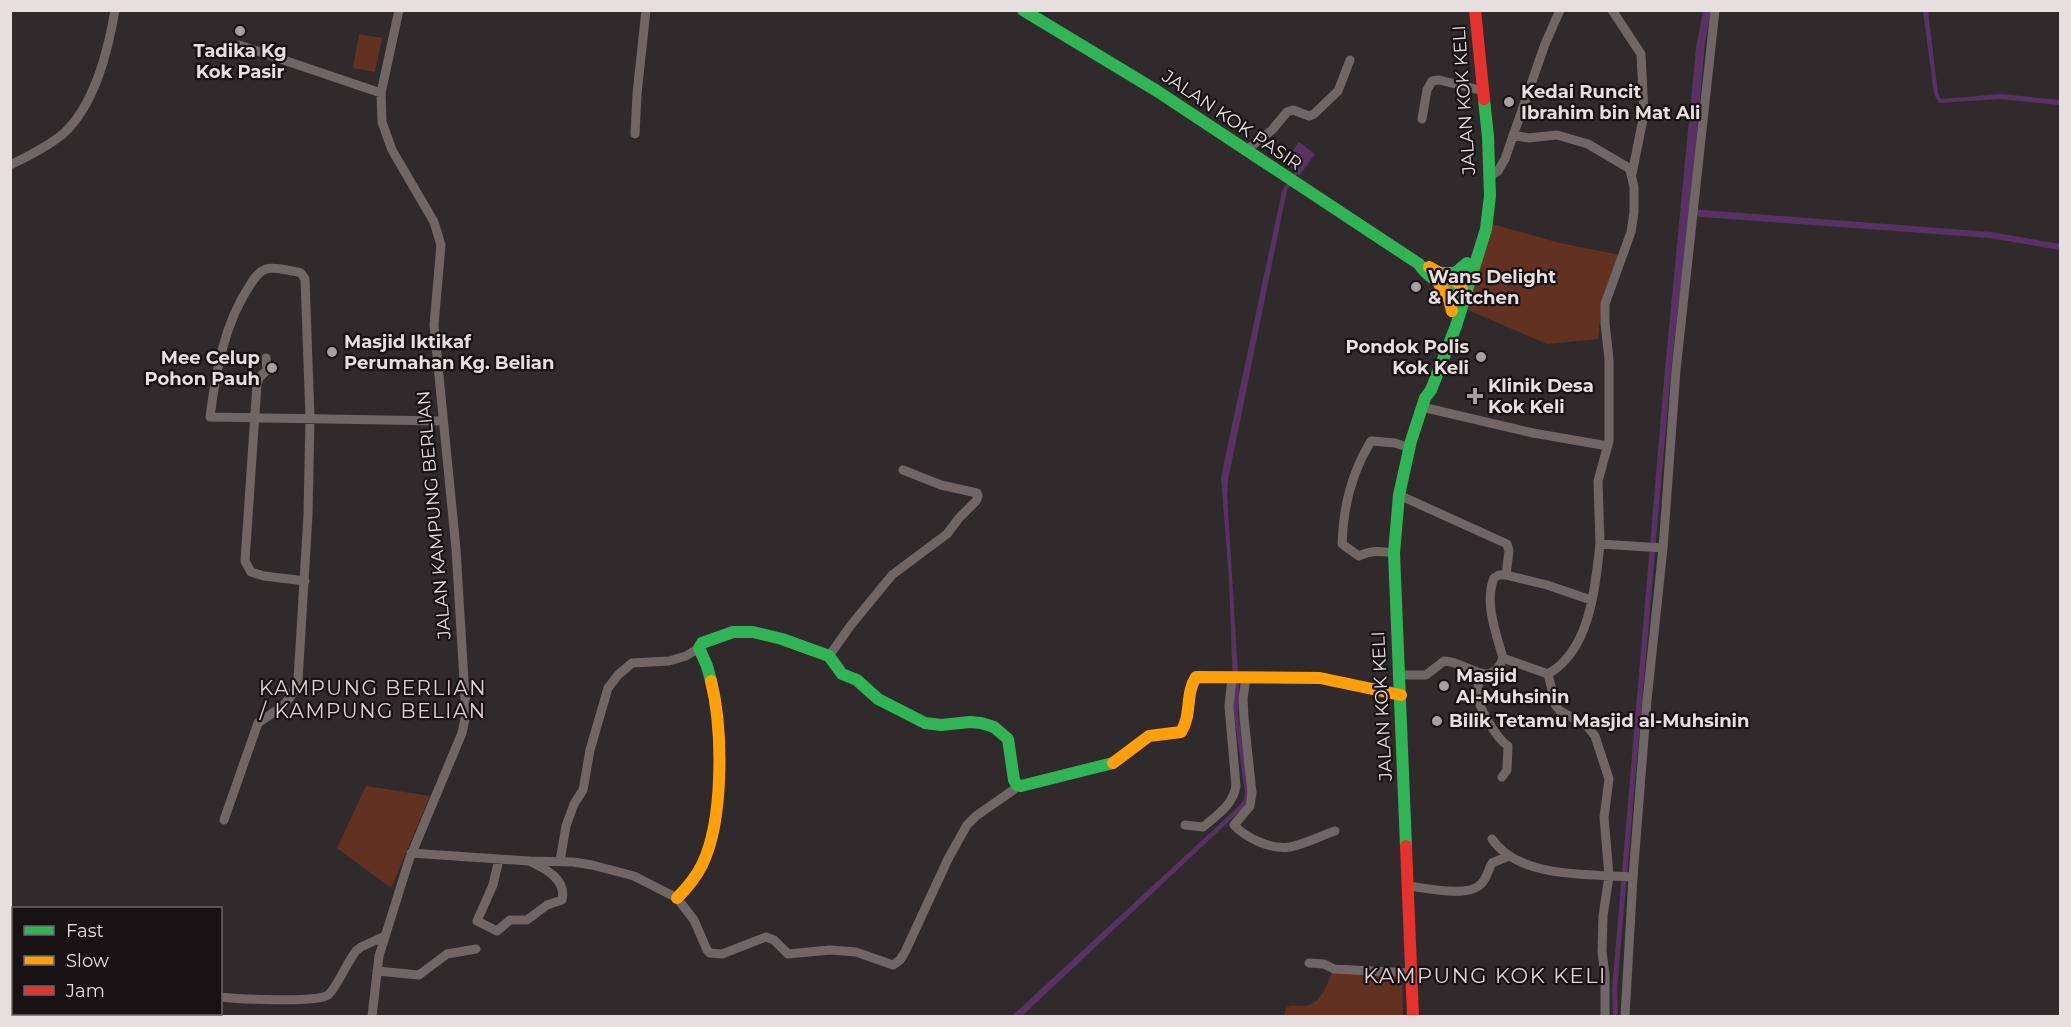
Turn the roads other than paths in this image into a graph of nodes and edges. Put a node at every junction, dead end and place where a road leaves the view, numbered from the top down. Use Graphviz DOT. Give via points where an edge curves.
graph roads {
  1 [pos="115,10"];
  2 [pos="399,10"];
  3 [pos="646,10"];
  4 [pos="1023,10"];
  5 [pos="1475,10"];
  6 [pos="1560,10"];
  7 [pos="1612,10"];
  8 [pos="1715,10"];
  9 [pos="239,45"];
  10 [pos="1350,60"];
  11 [pos="1484,91"];
  12 [pos="381,93"];
  13 [pos="1422,119"];
  14 [pos="635,134"];
  15 [pos="1513,135"];
  16 [pos="1245,151"];
  17 [pos="10,165"];
  18 [pos="1631,177"];
  19 [pos="1488,182"];
  20 [pos="1472,261"];
  21 [pos="1437,276"];
  22 [pos="1460,289"];
  23 [pos="1452,311"];
  24 [pos="1456,326"];
  25 [pos="266,358"];
  26 [pos="1424,402"];
  27 [pos="255,418"];
  28 [pos="310,418"];
  29 [pos="442,421"];
  30 [pos="1608,446"];
  31 [pos="1410,448"];
  32 [pos="903,470"];
  33 [pos="1399,495"];
  34 [pos="1600,544"];
  35 [pos="1660,548"];
  36 [pos="1394,553"];
  37 [pos="1506,575"];
  38 [pos="305,581"];
  39 [pos="1591,600"];
  40 [pos="699,648"];
  41 [pos="829,656"];
  42 [pos="1503,658"];
  43 [pos="1482,674"];
  44 [pos="1548,674"];
  45 [pos="1400,675"];
  46 [pos="1232,678"];
  47 [pos="1246,678"];
  48 [pos="1401,695"];
  49 [pos="1502,777"];
  50 [pos="1019,786"];
  51 [pos="224,820"];
  52 [pos="1185,825"];
  53 [pos="1335,831"];
  54 [pos="1492,839"];
  55 [pos="411,853"];
  56 [pos="1509,856"];
  57 [pos="499,859"];
  58 [pos="529,861"];
  59 [pos="560,861"];
  60 [pos="1614,876"];
  61 [pos="1631,877"];
  62 [pos="1408,886"];
  63 [pos="677,898"];
  64 [pos="385,936"];
  65 [pos="476,949"];
  66 [pos="1309,963"];
  67 [pos="377,971"];
  68 [pos="1411,973"];
  69 [pos="222,997"];
  70 [pos="372,1017"];
  71 [pos="1413,1017"];
  72 [pos="1605,1017"];
  73 [pos="1626,1017"];
  1 -- 17 [label="street" via="103,66 78,115 56,139"];
  2 -- 12 [label="street, JALAN KAMPUNG BERLIAN"];
  3 -- 14 [label="street"];
  4 -- 16 [label="street, JALAN KOK PASIR"];
  5 -- 11 [label="street, JALAN KOK KELI"];
  6 -- 15 [label="street"];
  7 -- 18 [label="street" via="1641,54 1644,79 1643,126"];
  8 -- 35 [label="street"];
  9 -- 12 [label="street"];
  10 -- 16 [label="street" via="1338,91 1314,114 1287,112"];
  11 -- 13 [label="street" via="1432,81"];
  11 -- 19 [label="street, JALAN KOK KELI"];
  12 -- 29 [label="street, JALAN KAMPUNG BERLIAN" via="382,122 392,150 435,222 441,245 434,325"];
  15 -- 18 [label="street" via="1557,135 1579,141 1623,164"];
  15 -- 19 [label="street" via="1500,168"];
  16 -- 21 [label="street, JALAN KOK PASIR" via="1419,264 1422,270"];
  18 -- 30 [label="street" via="1635,198 1631,232 1605,304"];
  19 -- 20 [label="street, JALAN KOK KELI" via="1482,195"];
  20 -- 21 [label="street" via="1455,273"];
  20 -- 22 [label="street, JALAN KOK KELI"];
  20 -- 24 [label="street, JALAN KOK KELI"];
  21 -- 22 [label="street, JALAN KOK PASIR"];
  21 -- 23 [label="street"];
  22 -- 23 [label="street, JALAN KOK KELI"];
  22 -- 24 [label="street"];
  23 -- 26 [label="street, JALAN KOK KELI" via="1424,388"];
  24 -- 26 [label="street, JALAN KOK KELI"];
  25 -- 27 [label="street" via="267,370 257,384"];
  26 -- 30 [label="street" via="1533,433"];
  26 -- 31 [label="street, JALAN KOK KELI"];
  27 -- 28 [label="street"];
  27 -- 28 [label="street" via="210,417 226,334 237,304 258,274 269,268 298,272 305,279"];
  27 -- 38 [label="street" via="245,561 251,572"];
  28 -- 29 [label="street"];
  28 -- 38 [label="street"];
  29 -- 55 [label="street, JALAN KAMPUNG BERLIAN" via="456,549 466,714 462,733"];
  30 -- 34 [label="street" via="1598,482"];
  31 -- 33 [label="street, JALAN KOK KELI"];
  31 -- 36 [label="street" via="1371,441 1350,489 1344,518 1342,544 1353,553"];
  32 -- 41 [label="street" via="978,496 947,534 892,575"];
  33 -- 36 [label="street, JALAN KOK KELI"];
  33 -- 37 [label="street" via="1507,544"];
  34 -- 35 [label="street"];
  34 -- 39 [label="street"];
  35 -- 61 [label="street"];
  36 -- 45 [label="street, JALAN KOK KELI"];
  37 -- 39 [label="street"];
  37 -- 42 [label="street" via="1494,578 1490,594"];
  38 -- 51 [label="street" via="298,680 287,701 258,723"];
  39 -- 44 [label="street" via="1571,655"];
  40 -- 41 [label="street" via="702,643 733,632 753,632"];
  40 -- 59 [label="street" via="669,661 632,663 608,688 583,790 566,826"];
  40 -- 63 [label="street" via="710,671 718,730 716,817 707,853 688,888"];
  41 -- 50 [label="street" via="842,674 857,680 878,699 925,723 981,723 1003,734 1010,744 1014,780"];
  42 -- 43 [label="street" via="1495,672"];
  42 -- 44 [label="street"];
  43 -- 45 [label="street" via="1444,660 1426,675"];
  43 -- 49 [label="street" via="1477,691 1480,702 1498,737 1508,746 1507,770"];
  44 -- 60 [label="street" via="1556,706 1586,725 1600,749 1609,779 1604,817"];
  45 -- 48 [label="street, JALAN KOK KELI"];
  46 -- 47 [label="street"];
  46 -- 50 [label="street" via="1202,676 1193,680 1187,723 1181,732 1149,736 1110,765"];
  46 -- 52 [label="street" via="1229,706 1235,795 1203,828"];
  47 -- 48 [label="street" via="1328,678"];
  47 -- 53 [label="street" via="1244,708 1252,793 1250,806 1234,825 1248,837 1277,847 1290,847"];
  48 -- 62 [label="street, JALAN KOK KELI"];
  50 -- 63 [label="street" via="967,825 900,960 893,965 847,951 788,954 766,937 714,954 707,950 694,920"];
  54 -- 56 [label="street"];
  55 -- 57 [label="street"];
  55 -- 64 [label="street, JALAN KAMPUNG BERLIAN"];
  56 -- 60 [label="street" via="1552,871"];
  56 -- 62 [label="street" via="1492,863 1483,882 1472,890"];
  57 -- 58 [label="street"];
  57 -- 58 [label="street" via="493,885 477,921 497,931 510,920 527,921 547,905 562,900 559,882 546,869"];
  58 -- 59 [label="street"];
  59 -- 63 [label="street" via="634,876"];
  60 -- 61 [label="street"];
  60 -- 72 [label="street" via="1603,916"];
  61 -- 73 [label="street"];
  62 -- 68 [label="street, JALAN KOK KELI"];
  64 -- 67 [label="street, JALAN KAMPUNG BERLIAN"];
  64 -- 69 [label="street" via="356,951 333,989 323,997 259,1001"];
  65 -- 67 [label="street" via="447,954 419,975"];
  66 -- 68 [label="street" via="1334,969"];
  67 -- 70 [label="street, JALAN KAMPUNG BERLIAN"];
  68 -- 71 [label="street, JALAN KOK KELI"];
}
